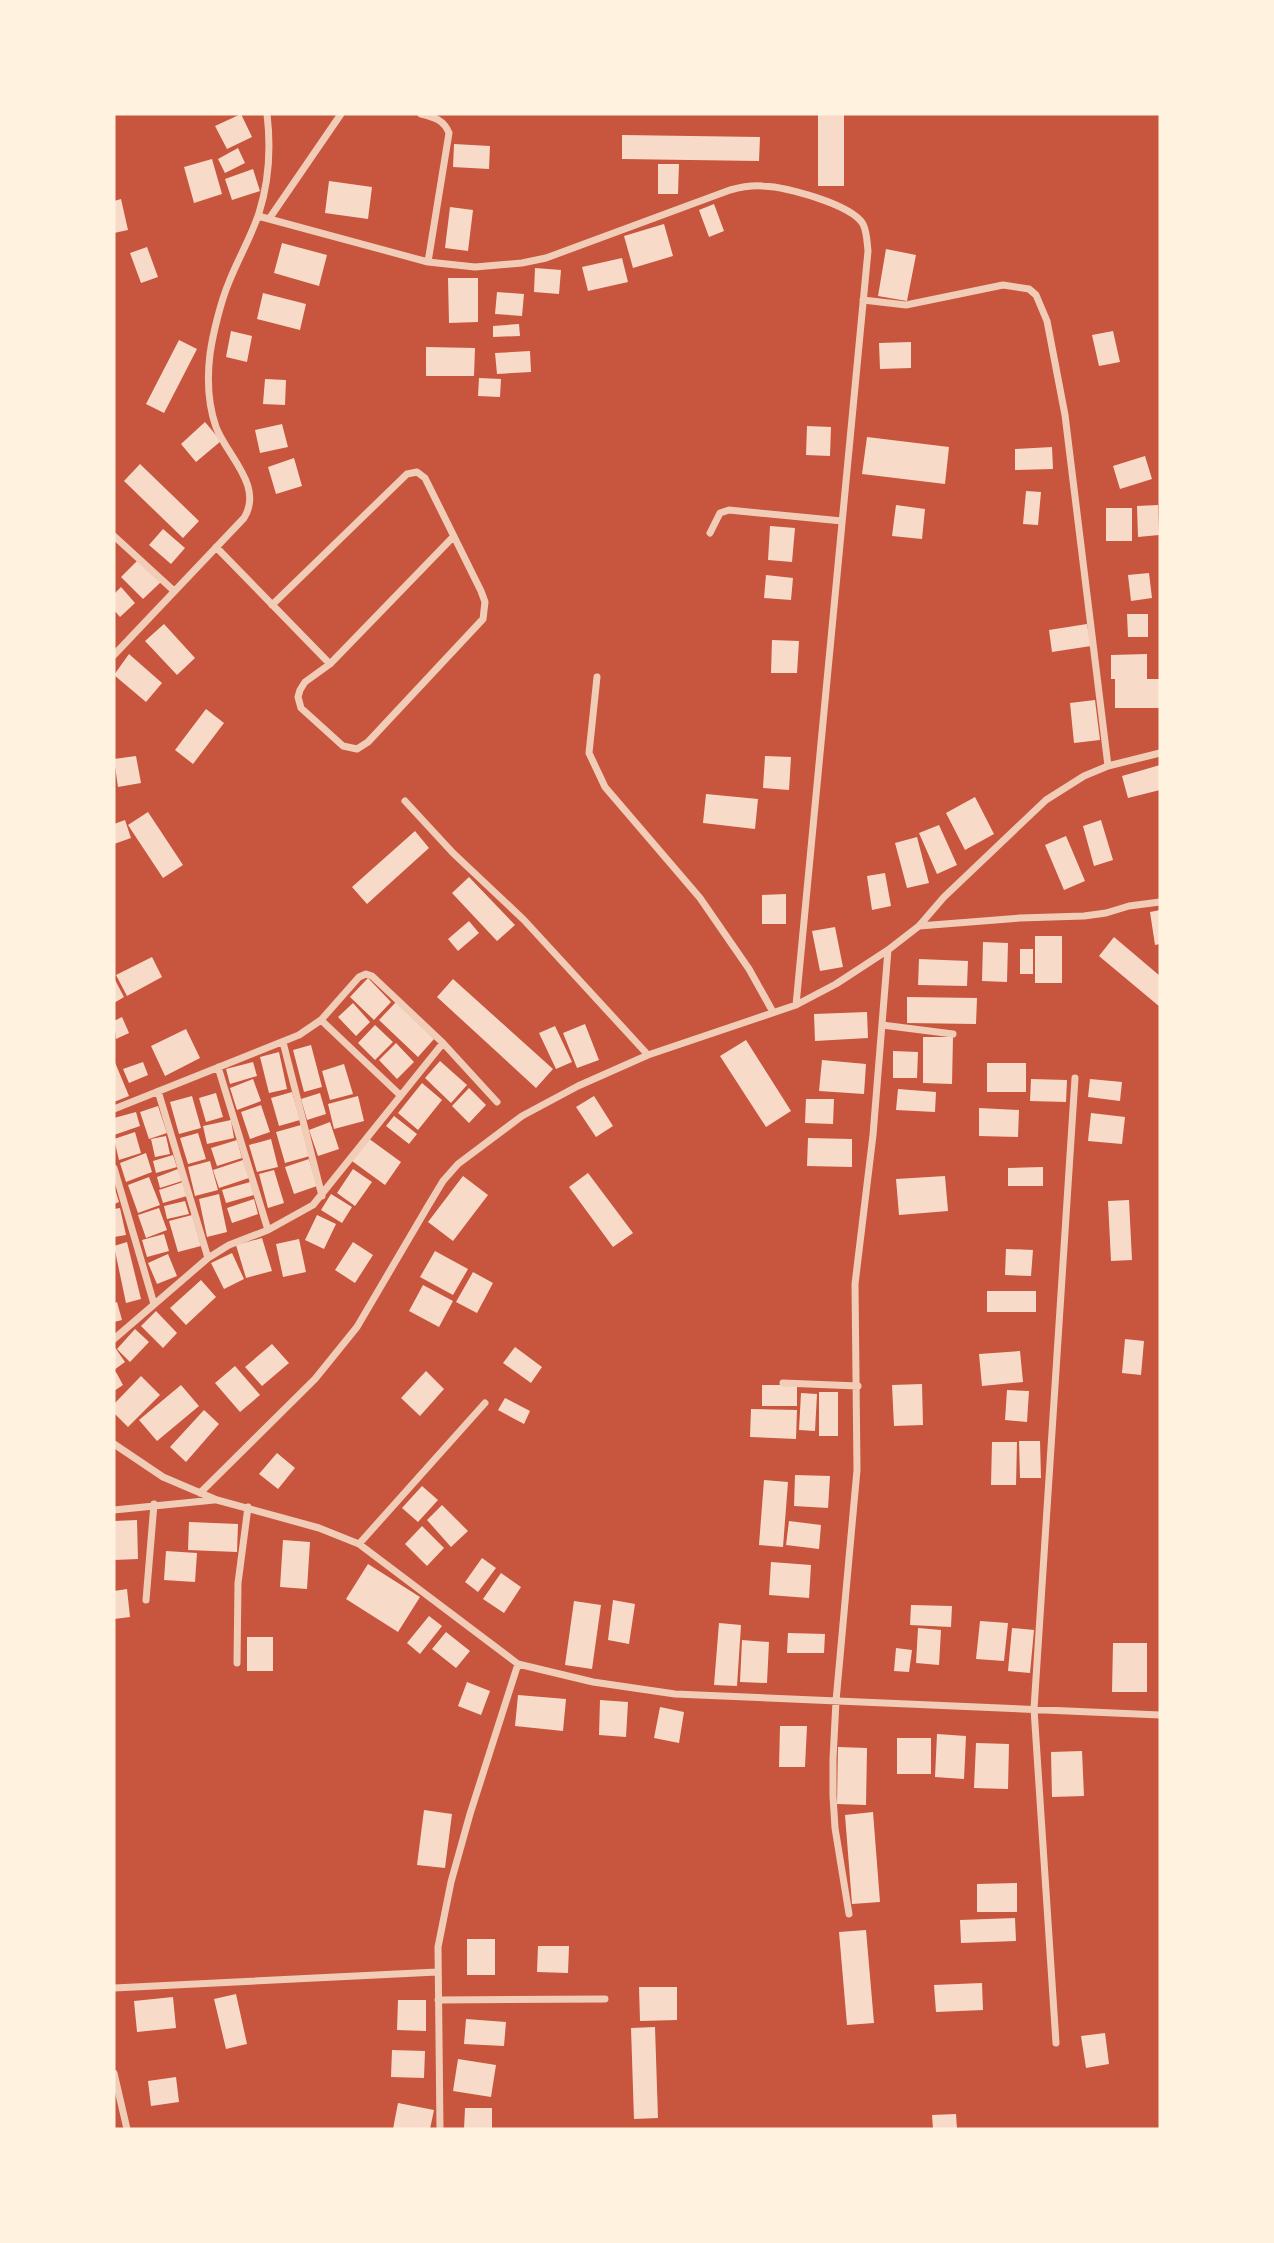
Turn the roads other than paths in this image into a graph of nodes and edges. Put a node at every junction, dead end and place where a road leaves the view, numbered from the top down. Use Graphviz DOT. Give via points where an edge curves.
graph roads {
  1 [pos="267,114"];
  2 [pos="341,114"];
  3 [pos="421,114"];
  4 [pos="258,216"];
  5 [pos="270,219"];
  6 [pos="428,262"];
  7 [pos="863,300"];
  8 [pos="842,521"];
  9 [pos="710,533"];
  10 [pos="114,536"];
  11 [pos="453,537"];
  12 [pos="216,547"];
  13 [pos="173,590"];
  14 [pos="272,605"];
  15 [pos="114,655"];
  16 [pos="330,664"];
  17 [pos="597,677"];
  18 [pos="1160,753"];
  19 [pos="1108,766"];
  20 [pos="405,801"];
  21 [pos="1160,902"];
  22 [pos="919,926"];
  23 [pos="888,950"];
  24 [pos="796,1005"];
  25 [pos="774,1012"];
  26 [pos="321,1020"];
  27 [pos="882,1025"];
  28 [pos="953,1034"];
  29 [pos="283,1042"];
  30 [pos="443,1043"];
  31 [pos="648,1055"];
  32 [pos="218,1067"];
  33 [pos="1076,1078"];
  34 [pos="158,1091"];
  35 [pos="400,1095"];
  36 [pos="497,1102"];
  37 [pos="114,1109"];
  38 [pos="114,1168"];
  39 [pos="322,1196"];
  40 [pos="268,1230"];
  41 [pos="208,1258"];
  42 [pos="154,1304"];
  43 [pos="114,1339"];
  44 [pos="783,1382"];
  45 [pos="858,1386"];
  46 [pos="485,1403"];
  47 [pos="114,1444"];
  48 [pos="200,1493"];
  49 [pos="217,1500"];
  50 [pos="154,1504"];
  51 [pos="248,1507"];
  52 [pos="114,1510"];
  53 [pos="359,1544"];
  54 [pos="146,1600"];
  55 [pos="236,1663"];
  56 [pos="518,1664"];
  57 [pos="836,1701"];
  58 [pos="1034,1709"];
  59 [pos="1160,1715"];
  60 [pos="849,1914"];
  61 [pos="437,1972"];
  62 [pos="114,1987"];
  63 [pos="605,1999"];
  64 [pos="438,2000"];
  65 [pos="1056,2043"];
  66 [pos="114,2073"];
  67 [pos="127,2129"];
  68 [pos="440,2129"];
  1 -- 4 [label="street" via="268,172"];
  2 -- 5 [label="street"];
  3 -- 6 [label="street" via="439,119 449,133"];
  4 -- 5 [label="street"];
  4 -- 12 [label="street" via="228,285 210,353 209,388 216,426 251,495 244,518"];
  5 -- 6 [label="street"];
  6 -- 7 [label="street" via="475,267 522,263 564,252 730,190 766,186 820,200 856,216 866,234"];
  7 -- 8 [label="street"];
  7 -- 19 [label="street" via="906,304 1003,285 1029,289 1041,304 1065,415"];
  8 -- 9 [label="street" via="729,510 720,513"];
  8 -- 24 [label="street"];
  10 -- 13 [label="street"];
  11 -- 14 [label="street" via="425,478 412,472"];
  11 -- 16 [label="street"];
  11 -- 16 [label="street" via="481,591 484,619 368,742 357,748 343,746 299,703 305,682"];
  12 -- 13 [label="street"];
  12 -- 14 [label="street"];
  13 -- 15 [label="street"];
  14 -- 16 [label="street"];
  17 -- 25 [label="street" via="589,753 594,768 700,898"];
  18 -- 19 [label="street"];
  19 -- 22 [label="street" via="1046,800"];
  20 -- 31 [label="street" via="524,920"];
  21 -- 22 [label="street" via="1084,916"];
  22 -- 23 [label="street"];
  23 -- 24 [label="street"];
  23 -- 27 [label="street"];
  24 -- 25 [label="street"];
  25 -- 31 [label="street"];
  26 -- 29 [label="street"];
  26 -- 30 [label="street" via="366,974"];
  26 -- 35 [label="street"];
  27 -- 28 [label="street"];
  27 -- 45 [label="street" via="855,1284"];
  29 -- 32 [label="street"];
  29 -- 39 [label="street"];
  30 -- 35 [label="street"];
  30 -- 36 [label="street"];
  31 -- 48 [label="street" via="522,1116 458,1164 357,1327 315,1379"];
  32 -- 34 [label="street"];
  32 -- 40 [label="street"];
  33 -- 58 [label="street"];
  34 -- 37 [label="street"];
  34 -- 41 [label="street"];
  35 -- 39 [label="street"];
  38 -- 42 [label="street"];
  39 -- 40 [label="street"];
  40 -- 41 [label="street"];
  41 -- 42 [label="street"];
  42 -- 43 [label="street"];
  44 -- 45 [label="street"];
  45 -- 57 [label="street" via="857,1470"];
  46 -- 53 [label="street"];
  47 -- 48 [label="street" via="163,1477"];
  48 -- 49 [label="street"];
  49 -- 50 [label="street"];
  49 -- 51 [label="street"];
  50 -- 52 [label="street"];
  50 -- 54 [label="street"];
  51 -- 53 [label="street"];
  51 -- 55 [label="street" via="238,1583"];
  53 -- 56 [label="street"];
  56 -- 57 [label="street" via="662,1692"];
  56 -- 61 [label="street" via="451,1882"];
  57 -- 58 [label="street"];
  57 -- 60 [label="street" via="832,1796"];
  58 -- 59 [label="street"];
  58 -- 65 [label="street"];
  61 -- 62 [label="street"];
  61 -- 64 [label="street"];
  63 -- 64 [label="street"];
  64 -- 68 [label="street"];
  66 -- 67 [label="street"];
}
